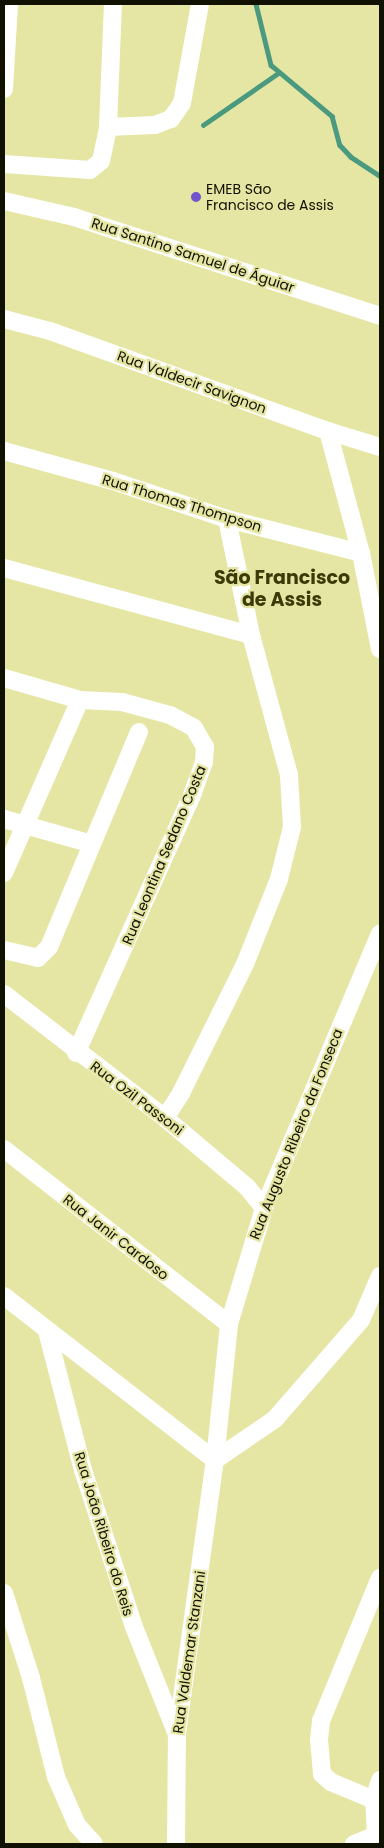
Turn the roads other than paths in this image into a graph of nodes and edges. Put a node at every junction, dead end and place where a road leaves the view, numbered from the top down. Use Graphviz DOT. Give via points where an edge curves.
graph roads {
  1 [pos="113,4"];
  2 [pos="200,4"];
  3 [pos="7,10"];
  4 [pos="4,89"];
  5 [pos="108,127"];
  6 [pos="4,164"];
  7 [pos="4,201"];
  8 [pos="380,316"];
  9 [pos="4,319"];
  10 [pos="328,431"];
  11 [pos="380,447"];
  12 [pos="4,451"];
  13 [pos="227,520"];
  14 [pos="361,553"];
  15 [pos="4,568"];
  16 [pos="251,635"];
  17 [pos="380,649"];
  18 [pos="4,678"];
  19 [pos="80,700"];
  20 [pos="139,732"];
  21 [pos="4,819"];
  22 [pos="26,825"];
  23 [pos="92,844"];
  24 [pos="4,873"];
  25 [pos="380,933"];
  26 [pos="4,950"];
  27 [pos="4,994"];
  28 [pos="76,1053"];
  29 [pos="165,1118"];
  30 [pos="4,1149"];
  31 [pos="264,1208"];
  32 [pos="380,1276"];
  33 [pos="4,1296"];
  34 [pos="229,1324"];
  35 [pos="46,1331"];
  36 [pos="215,1460"];
  37 [pos="380,1578"];
  38 [pos="4,1593"];
  39 [pos="177,1733"];
  40 [pos="380,1780"];
  41 [pos="374,1800"];
  42 [pos="378,1836"];
  43 [pos="94,1844"];
  44 [pos="176,1844"];
  45 [pos="354,1844"];
  1 -- 5 [label="street"];
  2 -- 5 [label="street" via="188,80 179,110 164,123"];
  3 -- 4 [label="street"];
  5 -- 6 [label="street" via="101,161 90,170"];
  7 -- 8 [label="street, Rua Santino Samuel de Águiar" via="74,217"];
  9 -- 10 [label="street, Rua Valdecir Savignon" via="94,346"];
  10 -- 11 [label="street, Rua Valdecir Savignon"];
  10 -- 14 [label="street"];
  12 -- 13 [label="street, Rua Thomas Thompson" via="113,481"];
  13 -- 14 [label="street, Rua Thomas Thompson"];
  13 -- 16 [label="street"];
  14 -- 17 [label="street"];
  15 -- 16 [label="street"];
  16 -- 29 [label="street" via="288,775 292,826 279,879 245,964 181,1093"];
  18 -- 19 [label="street, Rua Leontina Sedano Costa"];
  19 -- 22 [label="street"];
  19 -- 28 [label="street, Rua Leontina Sedano Costa" via="122,702 170,715 194,728 205,747 204,762 193,793"];
  20 -- 23 [label="street"];
  21 -- 22 [label="street"];
  22 -- 23 [label="street"];
  22 -- 24 [label="street"];
  23 -- 26 [label="street" via="45,953 32,958"];
  25 -- 31 [label="street, Rua Augusto Ribeiro da Fonseca"];
  27 -- 28 [label="street, Rua Ozil Passoni"];
  28 -- 29 [label="street, Rua Ozil Passoni"];
  29 -- 31 [label="street, Rua Ozil Passoni" via="247,1187"];
  30 -- 34 [label="street, Rua Janir Cardoso"];
  31 -- 34 [label="street, Rua Augusto Ribeiro da Fonseca"];
  32 -- 36 [label="street" via="362,1320 275,1419"];
  33 -- 35 [label="street"];
  34 -- 36 [label="street, Rua Augusto Ribeiro da Fonseca"];
  35 -- 36 [label="street"];
  35 -- 39 [label="street, Rua João Ribeiro do Reis" via="83,1470 134,1627"];
  36 -- 39 [label="street, Rua Valdemar Stanzani"];
  37 -- 41 [label="street" via="321,1722 319,1740 322,1774 331,1782"];
  38 -- 43 [label="street" via="31,1678 56,1777 77,1825"];
  39 -- 44 [label="street, Rua Valdemar Stanzani"];
  40 -- 41 [label="street"];
  41 -- 42 [label="street"];
  42 -- 45 [label="street"];
}
